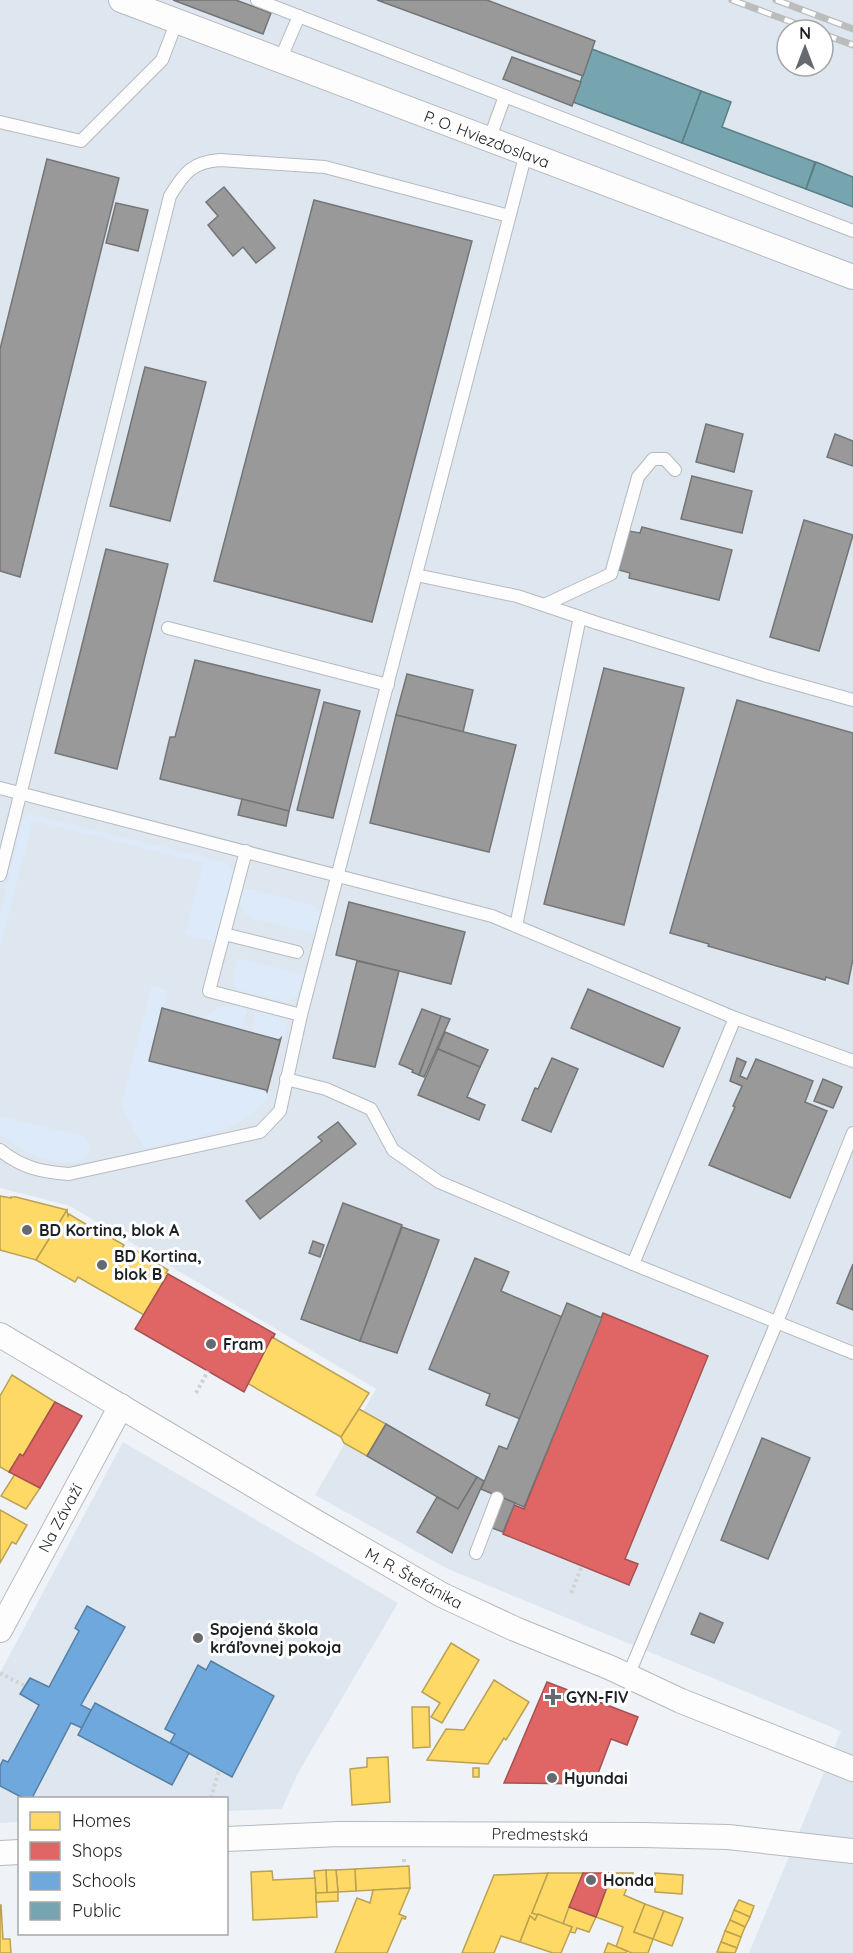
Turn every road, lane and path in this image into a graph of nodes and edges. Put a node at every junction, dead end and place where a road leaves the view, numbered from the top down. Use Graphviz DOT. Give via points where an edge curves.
graph roads {
  1 [pos="121,0"];
  2 [pos="257,0"];
  3 [pos="299,16"];
  4 [pos="177,21"];
  5 [pos="280,60"];
  6 [pos="505,96"];
  7 [pos="0,122"];
  8 [pos="489,140"];
  9 [pos="526,153"];
  10 [pos="509,216"];
  11 [pos="853,231"];
  12 [pos="853,277"];
  13 [pos="675,470"];
  14 [pos="416,575"];
  15 [pos="544,605"];
  16 [pos="580,617"];
  17 [pos="168,628"];
  18 [pos="388,684"];
  19 [pos="853,700"];
  20 [pos="0,788"];
  21 [pos="20,792"];
  22 [pos="246,851"];
  23 [pos="0,875"];
  24 [pos="338,875"];
  25 [pos="516,926"];
  26 [pos="224,934"];
  27 [pos="297,952"];
  28 [pos="301,1015"];
  29 [pos="735,1018"];
  30 [pos="853,1061"];
  31 [pos="286,1079"];
  32 [pos="853,1133"];
  33 [pos="0,1150"];
  34 [pos="633,1264"];
  35 [pos="777,1322"];
  36 [pos="0,1335"];
  37 [pos="853,1353"];
  38 [pos="208,1371"];
  39 [pos="196,1393"];
  40 [pos="121,1406"];
  41 [pos="497,1498"];
  42 [pos="476,1553"];
  43 [pos="582,1566"];
  44 [pos="571,1593"];
  45 [pos="0,1630"];
  46 [pos="0,1673"];
  47 [pos="628,1676"];
  48 [pos="25,1686"];
  49 [pos="853,1769"];
  50 [pos="219,1770"];
  51 [pos="211,1797"];
  52 [pos="228,1839"];
  53 [pos="853,1851"];
  54 [pos="18,1852"];
  55 [pos="0,1853"];
  56 [pos="404,1859"];
  57 [pos="404,1866"];
  1 -- 4 [label="street, P. O. Hviezdoslava"];
  2 -- 3 [label="lane"];
  3 -- 5 [label="lane"];
  3 -- 6 [label="lane"];
  4 -- 5 [label="street, P. O. Hviezdoslava"];
  4 -- 7 [label="lane" via="162,60 81,141"];
  5 -- 8 [label="street, P. O. Hviezdoslava"];
  6 -- 8 [label="lane"];
  6 -- 11 [label="lane"];
  8 -- 9 [label="street, P. O. Hviezdoslava"];
  9 -- 10 [label="lane"];
  9 -- 12 [label="street, P. O. Hviezdoslava"];
  10 -- 14 [label="lane"];
  10 -- 21 [label="lane" via="325,166 204,161 178,182 164,218"];
  13 -- 15 [label="lane" via="665,459 653,459 638,477 611,574"];
  14 -- 15 [label="lane"];
  14 -- 18 [label="lane"];
  15 -- 16 [label="lane"];
  16 -- 19 [label="lane"];
  16 -- 25 [label="lane"];
  17 -- 18 [label="lane"];
  18 -- 24 [label="lane"];
  20 -- 21 [label="lane"];
  21 -- 22 [label="lane"];
  21 -- 23 [label="lane"];
  22 -- 24 [label="lane"];
  22 -- 26 [label="lane"];
  24 -- 25 [label="lane" via="492,916"];
  24 -- 28 [label="lane"];
  25 -- 29 [label="lane"];
  26 -- 27 [label="lane"];
  26 -- 28 [label="lane" via="209,991"];
  28 -- 31 [label="lane"];
  29 -- 30 [label="lane"];
  29 -- 34 [label="lane"];
  31 -- 33 [label="lane" via="280,1111 260,1132 69,1174 43,1172"];
  31 -- 34 [label="lane" via="326,1089 371,1109 393,1150 440,1182"];
  32 -- 35 [label="lane"];
  34 -- 35 [label="lane"];
  35 -- 37 [label="lane"];
  35 -- 47 [label="lane"];
  36 -- 40 [label="street, M. R. Štefánika"];
  38 -- 39 [label="path"];
  40 -- 45 [label="street, Na Závaží"];
  40 -- 47 [label="street, M. R. Štefánika" via="442,1595"];
  41 -- 42 [label="lane"];
  43 -- 44 [label="path"];
  46 -- 48 [label="path"];
  47 -- 49 [label="street, M. R. Štefánika"];
  50 -- 51 [label="path"];
  52 -- 53 [label="street, Predmestská" via="351,1834 644,1835 728,1837"];
  54 -- 55 [label="street"];
  56 -- 57 [label="path"];
}
